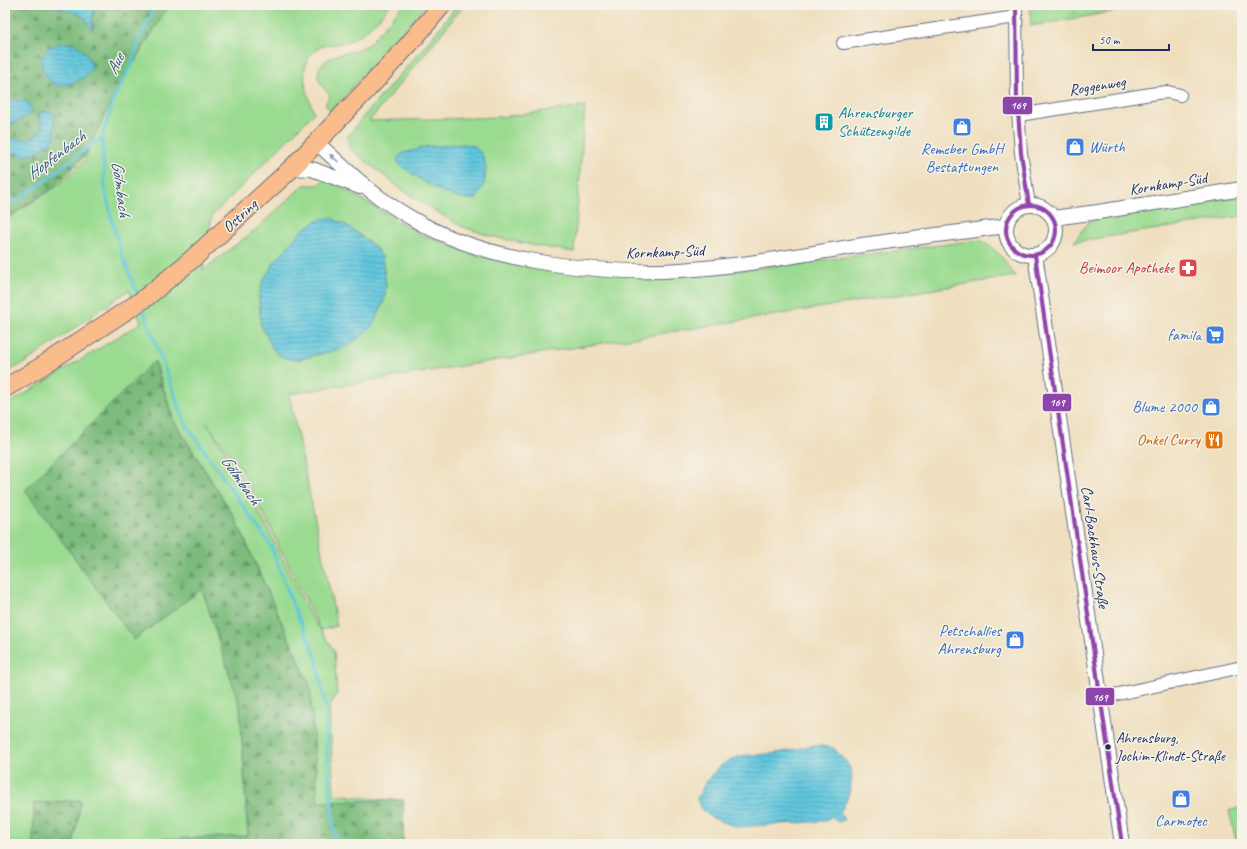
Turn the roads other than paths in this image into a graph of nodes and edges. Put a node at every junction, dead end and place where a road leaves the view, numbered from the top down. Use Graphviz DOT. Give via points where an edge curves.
graph roads {
  1 [pos="442,5"];
  2 [pos="1016,5"];
  3 [pos="1016,17"];
  4 [pos="843,43"];
  5 [pos="1180,95"];
  6 [pos="1019,115"];
  7 [pos="317,143"];
  8 [pos="292,168"];
  9 [pos="328,174"];
  10 [pos="1242,190"];
  11 [pos="372,192"];
  12 [pos="1029,205"];
  13 [pos="1054,223"];
  14 [pos="1006,232"];
  15 [pos="1035,255"];
  16 [pos="5,388"];
  17 [pos="1242,667"];
  18 [pos="1100,698"];
  19 [pos="1122,844"];
  1 -- 7 [label="main road, Ostring"];
  2 -- 3 [label="street"];
  3 -- 4 [label="street"];
  3 -- 6 [label="street"];
  5 -- 6 [label="street, Roggenweg" via="1157,93"];
  6 -- 12 [label="street"];
  7 -- 8 [label="main road, Ostring"];
  7 -- 9 [label="street" via="319,159"];
  11 -- 7 [label="street, Kornkamp-Süd, one-way"];
  8 -- 9 [label="street, Kornkamp-Süd" via="312,169"];
  8 -- 16 [label="main road, Ostring" via="190,261 144,299"];
  9 -- 11 [label="street, Kornkamp-Süd"];
  10 -- 13 [label="street, Kornkamp-Süd" via="1098,212"];
  11 -- 14 [label="street, Kornkamp-Süd" via="420,223 479,249 550,264 612,270 710,268 974,230"];
  12 -- 13 [label="street" via="1045,210"];
  12 -- 14 [label="street" via="1012,214"];
  13 -- 15 [label="street" via="1056,235 1053,242 1042,253"];
  14 -- 15 [label="street" via="1014,250"];
  15 -- 18 [label="street, Carl-Backhaus-Straße"];
  17 -- 18 [label="street"];
  18 -- 19 [label="street, Carl-Backhaus-Straße"];
}
